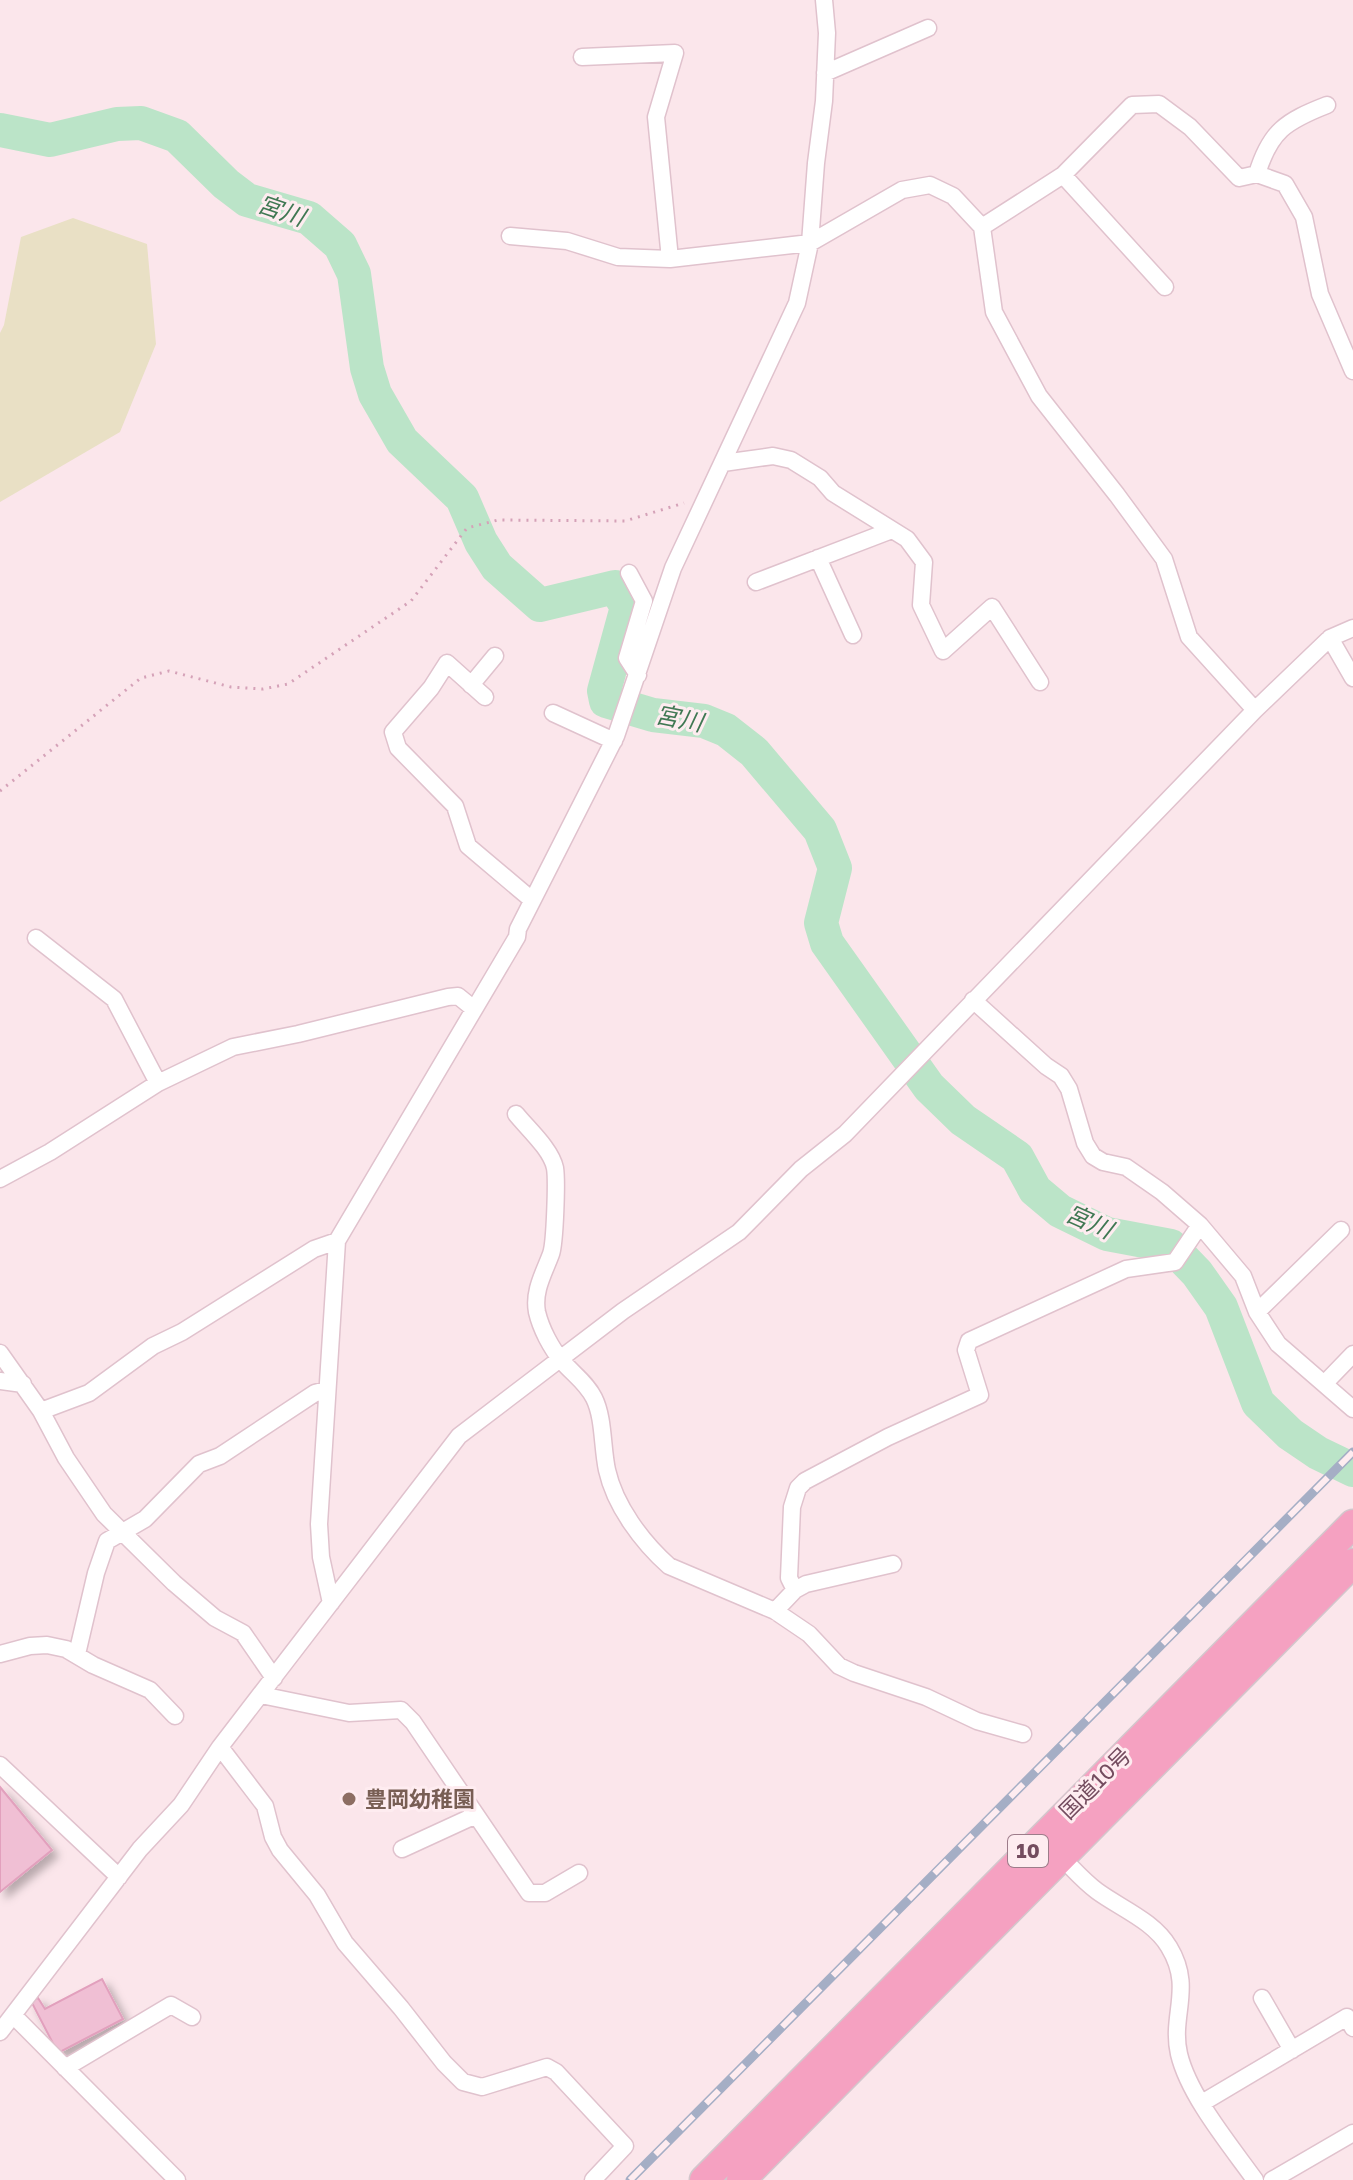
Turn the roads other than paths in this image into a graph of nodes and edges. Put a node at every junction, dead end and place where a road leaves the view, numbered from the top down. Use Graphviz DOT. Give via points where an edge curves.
graph roads {
  1 [pos="824,0"];
  2 [pos="928,28"];
  3 [pos="582,57"];
  4 [pos="825,73"];
  5 [pos="1327,105"];
  6 [pos="1257,174"];
  7 [pos="1063,175"];
  8 [pos="982,227"];
  9 [pos="510,236"];
  10 [pos="810,243"];
  11 [pos="670,259"];
  12 [pos="1165,287"];
  13 [pos="1353,371"];
  14 [pos="723,463"];
  15 [pos="892,530"];
  16 [pos="818,558"];
  17 [pos="629,573"];
  18 [pos="756,582"];
  19 [pos="1353,628"];
  20 [pos="853,635"];
  21 [pos="1330,638"];
  22 [pos="495,656"];
  23 [pos="638,675"];
  24 [pos="1353,678"];
  25 [pos="1040,682"];
  26 [pos="471,685"];
  27 [pos="485,697"];
  28 [pos="1255,710"];
  29 [pos="553,713"];
  30 [pos="615,738"];
  31 [pos="532,900"];
  32 [pos="36,938"];
  33 [pos="973,1000"];
  34 [pos="474,1009"];
  35 [pos="158,1083"];
  36 [pos="516,1114"];
  37 [pos="0,1179"];
  38 [pos="1200,1225"];
  39 [pos="1341,1230"];
  40 [pos="337,1241"];
  41 [pos="1257,1312"];
  42 [pos="0,1353"];
  43 [pos="1353,1354"];
  44 [pos="561,1360"];
  45 [pos="0,1381"];
  46 [pos="1325,1383"];
  47 [pos="23,1384"];
  48 [pos="326,1390"];
  49 [pos="1353,1409"];
  50 [pos="41,1411"];
  51 [pos="1353,1524"];
  52 [pos="120,1532"];
  53 [pos="1353,1563"];
  54 [pos="893,1564"];
  55 [pos="795,1590"];
  56 [pos="331,1603"];
  57 [pos="775,1611"];
  58 [pos="0,1654"];
  59 [pos="77,1654"];
  60 [pos="274,1678"];
  61 [pos="261,1695"];
  62 [pos="175,1716"];
  63 [pos="1023,1734"];
  64 [pos="220,1747"];
  65 [pos="0,1765"];
  66 [pos="476,1815"];
  67 [pos="1041,1838"];
  68 [pos="402,1849"];
  69 [pos="1063,1858"];
  70 [pos="579,1873"];
  71 [pos="119,1877"];
  72 [pos="1262,1998"];
  73 [pos="13,2015"];
  74 [pos="192,2017"];
  75 [pos="1353,2028"];
  76 [pos="0,2032"];
  77 [pos="1292,2050"];
  78 [pos="65,2068"];
  79 [pos="1202,2103"];
  80 [pos="1353,2133"];
  81 [pos="177,2180"];
  82 [pos="593,2180"];
  83 [pos="704,2180"];
  84 [pos="741,2180"];
  85 [pos="1255,2180"];
  86 [pos="1272,2180"];
  1 -- 4 [label="street"];
  2 -- 4 [label="street"];
  3 -- 11 [label="street" via="675,53 656,117"];
  4 -- 10 [label="street"];
  5 -- 6 [label="street" via="1296,117 1266,145"];
  6 -- 7 [label="street" via="1239,178 1190,127 1159,104 1132,105"];
  6 -- 13 [label="street" via="1285,184 1304,217 1320,294"];
  7 -- 8 [label="street"];
  7 -- 12 [label="street"];
  8 -- 10 [label="street" via="953,196 930,185 902,190"];
  8 -- 28 [label="street" via="994,312 1039,396 1164,559 1189,637"];
  9 -- 11 [label="street" via="567,241 618,257"];
  10 -- 11 [label="street"];
  10 -- 14 [label="street" via="797,303"];
  14 -- 15 [label="street" via="773,456 791,460"];
  14 -- 23 [label="street" via="673,568"];
  15 -- 16 [label="street"];
  15 -- 25 [label="street" via="907,539 924,562 921,605 943,651 992,607"];
  16 -- 18 [label="street"];
  16 -- 20 [label="street"];
  17 -- 23 [label="street" via="644,601 627,658"];
  19 -- 21 [label="street"];
  21 -- 24 [label="street"];
  21 -- 28 [label="street"];
  22 -- 26 [label="street"];
  23 -- 30 [label="street"];
  26 -- 27 [label="street"];
  26 -- 31 [label="street" via="447,663 393,732 398,748 455,806 468,846"];
  28 -- 33 [label="street"];
  29 -- 30 [label="street"];
  30 -- 31 [label="street"];
  31 -- 34 [label="street" via="517,937"];
  32 -- 35 [label="street" via="114,999"];
  33 -- 38 [label="street" via="1061,1076 1093,1156 1126,1167"];
  33 -- 44 [label="street" via="845,1134 801,1169 739,1232"];
  34 -- 35 [label="street" via="458,996 437,999 233,1047"];
  34 -- 40 [label="street"];
  35 -- 37 [label="street"];
  36 -- 44 [label="street" via="555,1168 553,1249 536,1293 545,1336"];
  38 -- 41 [label="street" via="1243,1276"];
  38 -- 55 [label="street" via="1175,1262 1126,1269 969,1341 966,1350 980,1395 805,1481 792,1507 789,1578"];
  39 -- 41 [label="street"];
  40 -- 48 [label="street"];
  40 -- 50 [label="street" via="314,1249 153,1346 89,1393"];
  41 -- 46 [label="street" via="1278,1344"];
  42 -- 47 [label="street"];
  43 -- 46 [label="street"];
  44 -- 56 [label="street" via="459,1436"];
  44 -- 57 [label="street" via="588,1386 596,1402 614,1491 656,1555 669,1566"];
  45 -- 47 [label="street"];
  46 -- 49 [label="street"];
  47 -- 50 [label="street"];
  48 -- 52 [label="street" via="199,1464 145,1519"];
  48 -- 56 [label="street" via="319,1524"];
  50 -- 52 [label="street" via="66,1458"];
  51 -- 67 [label="highway, 国道10号 / 10"];
  52 -- 59 [label="street" via="104,1548"];
  52 -- 60 [label="street" via="215,1618 243,1633"];
  53 -- 69 [label="highway, 国道10号 / 10"];
  54 -- 55 [label="street"];
  55 -- 57 [label="street"];
  56 -- 60 [label="street"];
  57 -- 63 [label="street" via="809,1634 839,1666"];
  58 -- 59 [label="street" via="47,1645"];
  59 -- 62 [label="street" via="150,1690"];
  60 -- 61 [label="street"];
  61 -- 64 [label="street"];
  61 -- 66 [label="street" via="349,1713 401,1710"];
  64 -- 71 [label="street" via="181,1805"];
  64 -- 82 [label="street" via="265,1806 280,1850 317,1895 345,1943 463,2082 482,2087 547,2067 625,2146"];
  65 -- 71 [label="street"];
  66 -- 68 [label="street"];
  66 -- 70 [label="street" via="529,1893 545,1893"];
  67 -- 69 [label="street"];
  67 -- 83 [label="highway, 国道10号 / 10"];
  69 -- 79 [label="street" via="1097,1891 1161,1935 1171,1949 1183,1990 1179,2057"];
  69 -- 84 [label="highway, 国道10号 / 10"];
  71 -- 73 [label="street"];
  72 -- 77 [label="street"];
  73 -- 76 [label="street"];
  73 -- 78 [label="street"];
  74 -- 78 [label="street" via="171,2005"];
  75 -- 77 [label="street" via="1347,2017"];
  77 -- 79 [label="street"];
  78 -- 81 [label="street"];
  79 -- 85 [label="street"];
  80 -- 86 [label="street"];
}
